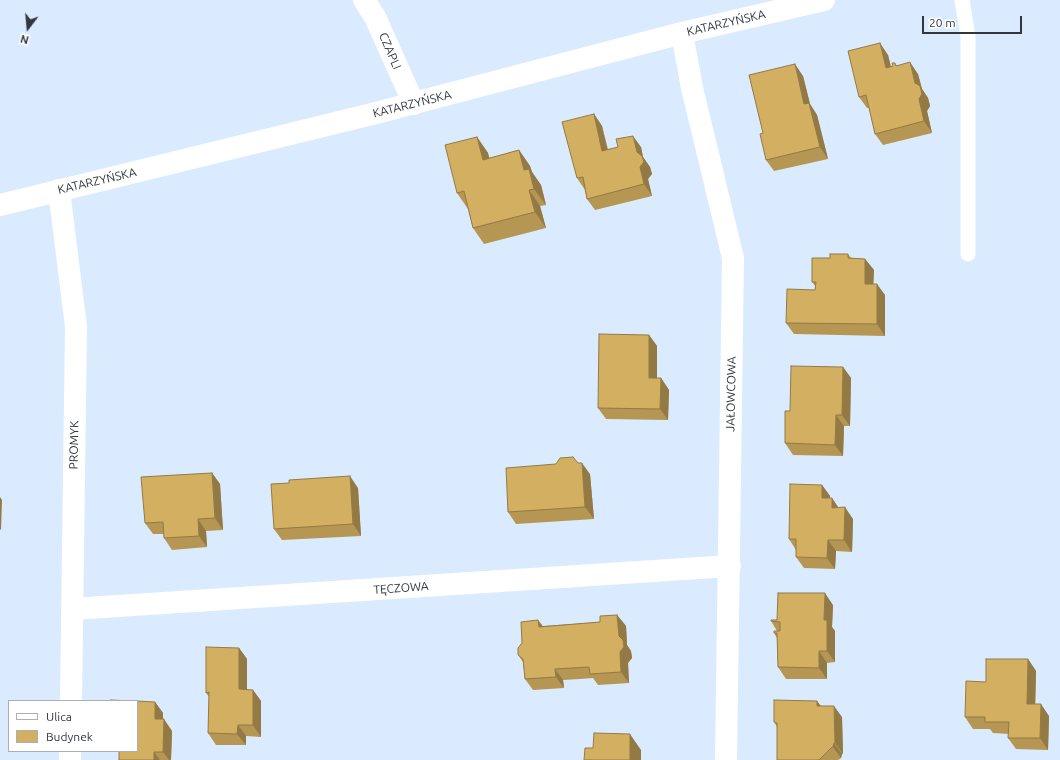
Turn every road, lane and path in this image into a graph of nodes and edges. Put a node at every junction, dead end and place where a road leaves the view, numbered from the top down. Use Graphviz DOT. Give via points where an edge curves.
graph roads {
  1 [pos="364,0"];
  2 [pos="962,0"];
  3 [pos="817,1"];
  4 [pos="682,33"];
  5 [pos="414,104"];
  6 [pos="59,190"];
  7 [pos="0,205"];
  8 [pos="968,254"];
  9 [pos="730,566"];
  10 [pos="72,609"];
  11 [pos="71,700"];
  12 [pos="726,760"];
  1 -- 5 [label="street, CZAPLI" via="375,17"];
  2 -- 8 [label="lane" via="968,37"];
  3 -- 4 [label="street, KATARZYŃSKA"];
  4 -- 5 [label="street, KATARZYŃSKA"];
  4 -- 9 [label="street, JAŁOWCOWA" via="692,88 733,258"];
  5 -- 6 [label="street, KATARZYŃSKA"];
  6 -- 7 [label="street, KATARZYŃSKA"];
  6 -- 10 [label="street, PROMYK" via="76,327"];
  9 -- 10 [label="street, TĘCZOWA"];
  9 -- 12 [label="street, JAŁOWCOWA"];
  10 -- 11 [label="street, PROMYK"];
}
